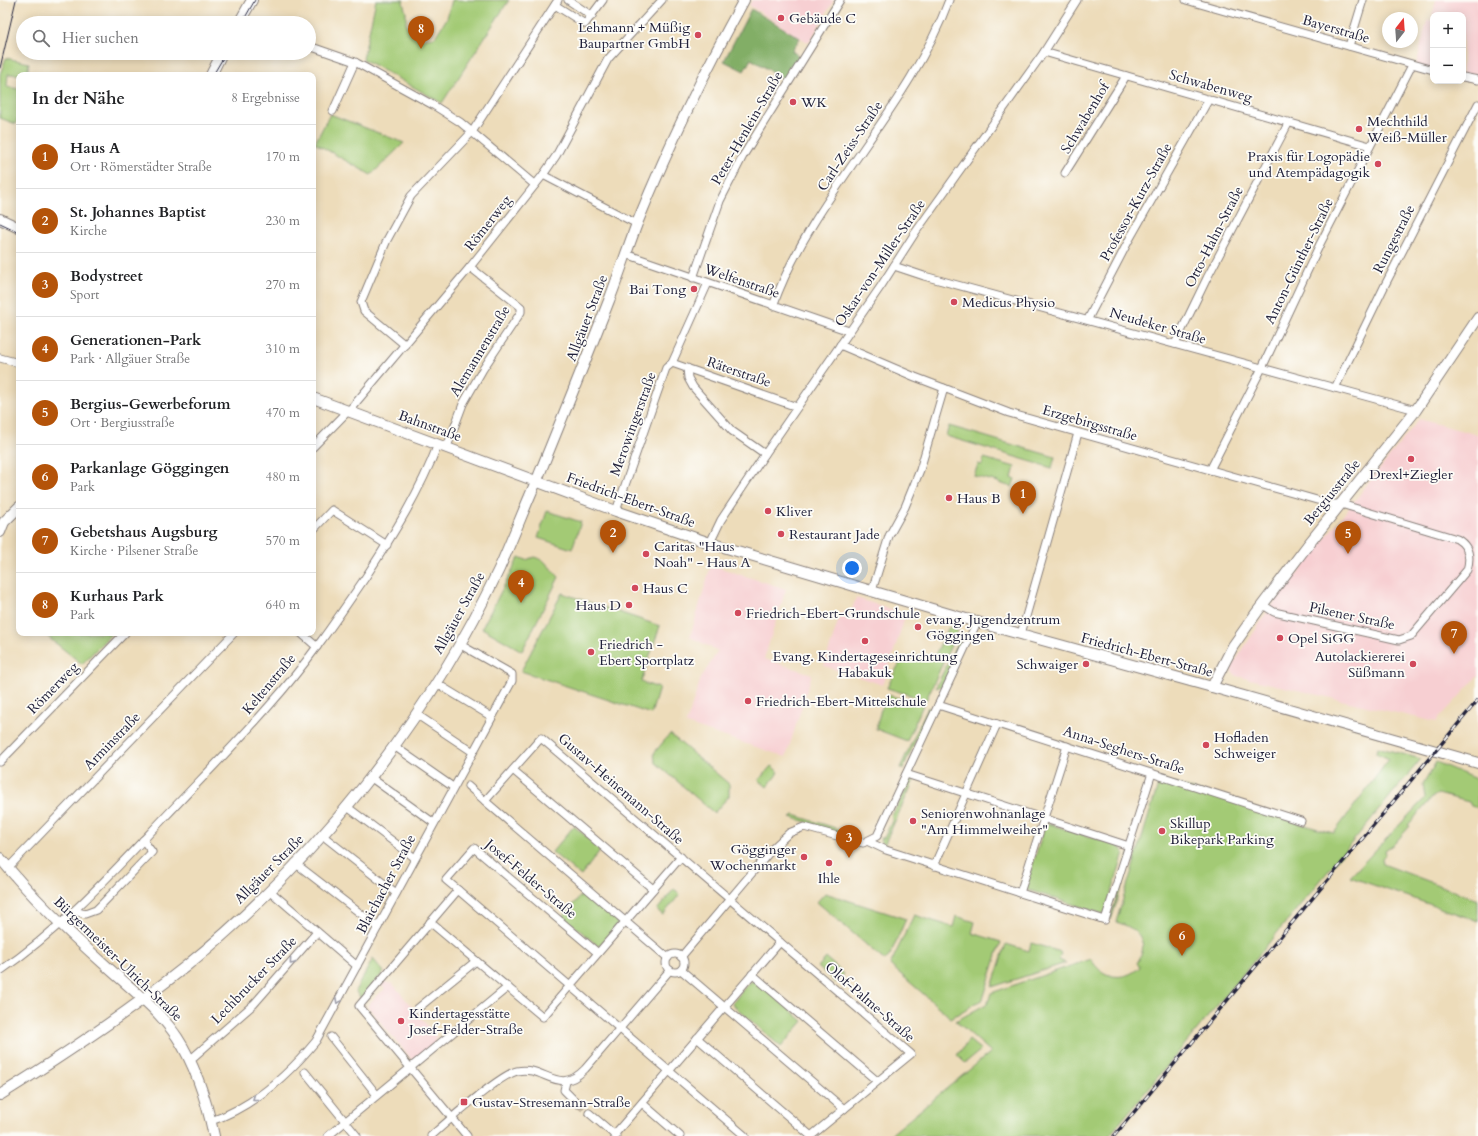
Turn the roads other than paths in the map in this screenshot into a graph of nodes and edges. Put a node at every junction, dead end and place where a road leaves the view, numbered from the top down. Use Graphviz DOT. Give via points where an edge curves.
graph roads {
  1 [pos="252,0"];
  2 [pos="568,0"];
  3 [pos="603,0"];
  4 [pos="662,0"];
  5 [pos="744,0"];
  6 [pos="840,0"];
  7 [pos="949,0"];
  8 [pos="1077,0"];
  9 [pos="1186,0"];
  10 [pos="1363,0"];
  11 [pos="556,3"];
  12 [pos="243,16"];
  13 [pos="592,16"];
  14 [pos="1349,46"];
  15 [pos="316,48"];
  16 [pos="1044,52"];
  17 [pos="218,60"];
  18 [pos="355,62"];
  19 [pos="1412,65"];
  20 [pos="1430,69"];
  21 [pos="212,72"];
  22 [pos="1126,76"];
  23 [pos="1466,78"];
  24 [pos="1478,80"];
  25 [pos="1209,99"];
  26 [pos="1478,104"];
  27 [pos="333,111"];
  28 [pos="1289,122"];
  29 [pos="472,132"];
  30 [pos="1370,146"];
  31 [pos="1065,173"];
  32 [pos="543,175"];
  33 [pos="535,185"];
  34 [pos="0,219"];
  35 [pos="637,224"];
  36 [pos="16,227"];
  37 [pos="626,254"];
  38 [pos="894,266"];
  39 [pos="470,267"];
  40 [pos="693,278"];
  41 [pos="708,283"];
  42 [pos="773,306"];
  43 [pos="1478,318"];
  44 [pos="1088,319"];
  45 [pos="849,331"];
  46 [pos="1175,344"];
  47 [pos="405,345"];
  48 [pos="840,345"];
  49 [pos="0,358"];
  50 [pos="16,362"];
  51 [pos="672,364"];
  52 [pos="687,368"];
  53 [pos="1262,368"];
  54 [pos="944,388"];
  55 [pos="1335,388"];
  56 [pos="316,399"];
  57 [pos="797,406"];
  58 [pos="1416,410"];
  59 [pos="348,411"];
  60 [pos="1078,433"];
  61 [pos="316,444"];
  62 [pos="442,445"];
  63 [pos="765,454"];
  64 [pos="1210,470"];
  65 [pos="536,480"];
  66 [pos="1341,504"];
  67 [pos="16,510"];
  68 [pos="616,510"];
  69 [pos="316,527"];
  70 [pos="1,530"];
  71 [pos="710,543"];
  72 [pos="387,544"];
  73 [pos="872,591"];
  74 [pos="1263,605"];
  75 [pos="977,622"];
  76 [pos="1021,634"];
  77 [pos="122,636"];
  78 [pos="231,636"];
  79 [pos="305,636"];
  80 [pos="459,644"];
  81 [pos="317,648"];
  82 [pos="436,683"];
  83 [pos="1212,686"];
  84 [pos="938,705"];
  85 [pos="416,714"];
  86 [pos="492,717"];
  87 [pos="997,724"];
  88 [pos="394,746"];
  89 [pos="1067,746"];
  90 [pos="473,752"];
  91 [pos="0,762"];
  92 [pos="1478,763"];
  93 [pos="513,770"];
  94 [pos="1152,773"];
  95 [pos="906,774"];
  96 [pos="370,777"];
  97 [pos="468,786"];
  98 [pos="453,788"];
  99 [pos="966,794"];
  100 [pos="485,801"];
  101 [pos="346,806"];
  102 [pos="1044,819"];
  103 [pos="1301,821"];
  104 [pos="434,823"];
  105 [pos="322,835"];
  106 [pos="143,840"];
  107 [pos="869,842"];
  108 [pos="1129,846"];
  109 [pos="681,857"];
  110 [pos="0,858"];
  111 [pos="415,858"];
  112 [pos="295,863"];
  113 [pos="934,866"];
  114 [pos="8,868"];
  115 [pos="653,889"];
  116 [pos="270,890"];
  117 [pos="458,890"];
  118 [pos="396,893"];
  119 [pos="1020,893"];
  120 [pos="730,899"];
  121 [pos="74,910"];
  122 [pos="625,921"];
  123 [pos="430,922"];
  124 [pos="61,923"];
  125 [pos="378,927"];
  126 [pos="317,932"];
  127 [pos="780,942"];
  128 [pos="598,953"];
  129 [pos="681,957"];
  130 [pos="668,958"];
  131 [pos="476,960"];
  132 [pos="357,966"];
  133 [pos="670,970"];
  134 [pos="681,970"];
  135 [pos="0,971"];
  136 [pos="752,974"];
  137 [pos="570,986"];
  138 [pos="508,987"];
  139 [pos="143,1000"];
  140 [pos="724,1006"];
  141 [pos="417,1010"];
  142 [pos="619,1028"];
  143 [pos="331,1038"];
  144 [pos="697,1038"];
  145 [pos="190,1060"];
  146 [pos="410,1068"];
  147 [pos="669,1071"];
  148 [pos="305,1072"];
  149 [pos="877,1081"];
  150 [pos="566,1082"];
  151 [pos="0,1094"];
  152 [pos="377,1095"];
  153 [pos="642,1103"];
  154 [pos="578,1104"];
  155 [pos="844,1109"];
  156 [pos="588,1113"];
  157 [pos="452,1118"];
  158 [pos="211,1121"];
  159 [pos="345,1121"];
  160 [pos="615,1135"];
  161 [pos="214,1136"];
  162 [pos="328,1136"];
  163 [pos="357,1136"];
  164 [pos="431,1136"];
  165 [pos="467,1136"];
  166 [pos="680,1136"];
  167 [pos="745,1136"];
  168 [pos="811,1136"];
  1 -- 12 [label="street"];
  2 -- 13 [label="street"];
  3 -- 13 [label="street"];
  4 -- 32 [label="street, Römerweg" via="608,59 556,156"];
  5 -- 35 [label="street, Allgäuer Straße" via="689,104"];
  6 -- 40 [label="street, Peter-Henlein-Straße" via="743,156 720,201"];
  7 -- 42 [label="street, Carl-Zeiss-Straße" via="934,37 917,68 814,224 781,282"];
  8 -- 16 [label="street, Oskar-von-Miller-Straße"];
  9 -- 14 [label="street, Bayerstraße"];
  10 -- 14 [label="street"];
  11 -- 13 [label="street" via="585,24"];
  11 -- 29 [label="street"];
  14 -- 19 [label="street, Bayerstraße"];
  15 -- 18 [label="street"];
  16 -- 22 [label="street, Schwabenweg"];
  16 -- 38 [label="street, Oskar-von-Miller-Straße"];
  17 -- 21 [label="street"];
  18 -- 27 [label="street"];
  18 -- 29 [label="street" via="433,105"];
  19 -- 20 [label="street, Bayerstraße"];
  19 -- 30 [label="street, Anton-Günther-Straße"];
  22 -- 25 [label="street, Schwabenweg"];
  22 -- 31 [label="street, Schwabenhof"];
  23 -- 24 [label="street"];
  25 -- 28 [label="street, Schwabenweg"];
  25 -- 44 [label="street, Professor-Kurz-Straße" via="1129,240"];
  26 -- 55 [label="street, Rungestraße"];
  28 -- 30 [label="street, Schwabenweg"];
  28 -- 46 [label="street, Otto-Hahn-Straße"];
  29 -- 33 [label="street"];
  29 -- 47 [label="street" via="411,196 387,240 361,302 364,311"];
  30 -- 53 [label="street, Anton-Günther-Straße" via="1320,244"];
  32 -- 33 [label="street, Römerweg"];
  32 -- 35 [label="street"];
  33 -- 39 [label="street, Römerweg"];
  34 -- 36 [label="street"];
  35 -- 37 [label="street, Allgäuer Straße"];
  37 -- 40 [label="street, Welfenstraße"];
  37 -- 65 [label="street, Allgäuer Straße" via="573,393"];
  38 -- 44 [label="street, Neudeker Straße"];
  38 -- 45 [label="street, Oskar-von-Miller-Straße"];
  39 -- 47 [label="street, Römerweg"];
  39 -- 62 [label="street, Alemannenstraße" via="521,307 521,312 483,369"];
  40 -- 41 [label="street, Welfenstraße"];
  41 -- 42 [label="street, Welfenstraße"];
  41 -- 51 [label="street, Merowingerstraße"];
  42 -- 45 [label="street, Welfenstraße"];
  43 -- 58 [label="street, Bergiusstraße"];
  44 -- 46 [label="street, Neudeker Straße"];
  45 -- 48 [label="street, Oskar-von-Miller-Straße"];
  46 -- 53 [label="street, Neudeker Straße"];
  47 -- 59 [label="street, Römerweg"];
  48 -- 54 [label="street, Erzgebirgsstraße"];
  48 -- 57 [label="street, Oskar-von-Miller-Straße"];
  49 -- 50 [label="street"];
  51 -- 52 [label="street, Räterstraße"];
  51 -- 68 [label="street, Merowingerstraße" via="666,368"];
  52 -- 57 [label="street, Räterstraße"];
  52 -- 63 [label="street" via="688,378 693,387 732,431"];
  53 -- 55 [label="street, Neudeker Straße"];
  53 -- 64 [label="street, Anton-Günther-Straße"];
  54 -- 60 [label="street, Erzgebirgsstraße" via="1009,413"];
  54 -- 73 [label="street" via="920,470 905,507 889,536"];
  55 -- 58 [label="street, Neudeker Straße"];
  56 -- 59 [label="street, Bahnstraße"];
  57 -- 63 [label="street, Oskar-von-Miller-Straße"];
  58 -- 66 [label="street, Bergiusstraße"];
  59 -- 61 [label="street, Römerweg"];
  59 -- 62 [label="street, Bahnstraße"];
  60 -- 64 [label="street, Erzgebirgsstraße"];
  60 -- 76 [label="street"];
  62 -- 65 [label="street, Bahnstraße"];
  62 -- 72 [label="street, Keltenstraße"];
  63 -- 71 [label="street, Oskar-von-Miller-Straße" via="721,520"];
  64 -- 66 [label="street, Erzgebirgsstraße" via="1331,504"];
  65 -- 68 [label="street, Friedrich-Ebert-Straße"];
  65 -- 80 [label="street, Allgäuer Straße" via="498,571"];
  66 -- 74 [label="street, Bergiusstraße"];
  66 -- 74 [label="street, Pilsener Straße" via="1457,539 1463,543 1468,553 1467,570 1411,636 1399,640 1274,612"];
  67 -- 70 [label="street" via="7,518"];
  68 -- 71 [label="street, Friedrich-Ebert-Straße"];
  69 -- 72 [label="street" via="332,510"];
  71 -- 73 [label="street, Friedrich-Ebert-Straße"];
  72 -- 81 [label="street, Keltenstraße"];
  73 -- 75 [label="street, Friedrich-Ebert-Straße"];
  74 -- 83 [label="street, Bergiusstraße" via="1233,646"];
  75 -- 76 [label="street, Friedrich-Ebert-Straße"];
  75 -- 84 [label="street"];
  76 -- 83 [label="street, Friedrich-Ebert-Straße"];
  77 -- 91 [label="street, Römerweg"];
  78 -- 114 [label="street, Arminstraße"];
  79 -- 81 [label="street"];
  80 -- 82 [label="street, Allgäuer Straße"];
  80 -- 86 [label="street, Blaichacher Straße" via="512,674 512,681"];
  81 -- 106 [label="street, Keltenstraße" via="270,706"];
  82 -- 85 [label="street, Allgäuer Straße"];
  82 -- 86 [label="street"];
  83 -- 92 [label="street, Friedrich-Ebert-Straße"];
  84 -- 87 [label="street, Anna-Seghers-Straße"];
  84 -- 95 [label="street"];
  85 -- 88 [label="street, Allgäuer Straße"];
  85 -- 90 [label="street"];
  86 -- 90 [label="street, Blaichacher Straße"];
  87 -- 89 [label="street, Anna-Seghers-Straße"];
  87 -- 99 [label="street"];
  88 -- 96 [label="street, Allgäuer Straße"];
  88 -- 98 [label="street"];
  89 -- 94 [label="street, Anna-Seghers-Straße"];
  89 -- 102 [label="street"];
  90 -- 98 [label="street, Blaichacher Straße"];
  93 -- 100 [label="street, Gustav-Heinemann-Straße"];
  93 -- 109 [label="street, Gustav-Heinemann-Straße" via="541,738"];
  93 -- 115 [label="street"];
  94 -- 103 [label="street, Anna-Seghers-Straße"];
  94 -- 108 [label="street"];
  95 -- 99 [label="street"];
  95 -- 107 [label="street" via="882,830"];
  96 -- 101 [label="street, Allgäuer Straße"];
  96 -- 104 [label="street"];
  97 -- 100 [label="street"];
  98 -- 104 [label="street, Blaichacher Straße"];
  99 -- 102 [label="street"];
  99 -- 113 [label="street"];
  100 -- 122 [label="street"];
  101 -- 105 [label="street, Allgäuer Straße"];
  101 -- 111 [label="street"];
  102 -- 108 [label="street"];
  102 -- 119 [label="street"];
  104 -- 111 [label="street, Blaichacher Straße"];
  105 -- 112 [label="street, Allgäuer Straße"];
  105 -- 118 [label="street"];
  106 -- 121 [label="street, Keltenstraße"];
  106 -- 121 [label="street" via="152,852 103,903 96,910 85,914"];
  107 -- 113 [label="street" via="883,850"];
  107 -- 120 [label="street" via="856,842 804,827 795,830 784,837"];
  108 -- 119 [label="street" via="1105,920"];
  109 -- 115 [label="street, Gustav-Heinemann-Straße"];
  109 -- 120 [label="street, Gustav-Heinemann-Straße"];
  110 -- 114 [label="street, Bürgermeister-Ulrich-Straße"];
  111 -- 118 [label="street, Blaichacher Straße"];
  112 -- 116 [label="street, Allgäuer Straße"];
  112 -- 125 [label="street"];
  113 -- 119 [label="street"];
  114 -- 124 [label="street, Bürgermeister-Ulrich-Straße"];
  115 -- 122 [label="street, Gustav-Heinemann-Straße"];
  116 -- 126 [label="street"];
  116 -- 139 [label="street, Allgäuer Straße" via="204,950"];
  117 -- 123 [label="street"];
  117 -- 128 [label="street, Josef-Felder-Straße" via="446,880 474,848"];
  117 -- 137 [label="street, Josef-Felder-Straße"];
  118 -- 125 [label="street, Blaichacher Straße"];
  120 -- 127 [label="street, Olof-Palme-Straße"];
  120 -- 129 [label="street"];
  121 -- 124 [label="street, Keltenstraße"];
  122 -- 128 [label="street"];
  122 -- 130 [label="street"];
  123 -- 131 [label="street"];
  123 -- 146 [label="street" via="359,1006"];
  124 -- 135 [label="street, Keltenstraße" via="38,944"];
  124 -- 139 [label="street, Bürgermeister-Ulrich-Straße"];
  125 -- 132 [label="street, Blaichacher Straße"];
  126 -- 132 [label="street"];
  126 -- 145 [label="street, Lechbrucker Straße, one-way" via="254,1004"];
  127 -- 136 [label="street"];
  127 -- 149 [label="street, Olof-Palme-Straße" via="911,1054"];
  128 -- 137 [label="street"];
  129 -- 130 [label="street" via="673,954"];
  129 -- 134 [label="street" via="684,962"];
  130 -- 133 [label="street" via="667,965"];
  131 -- 138 [label="street"];
  131 -- 141 [label="street"];
  132 -- 158 [label="street, Blaichacher Straße, one-way" via="316,1041 296,1064 240,1109"];
  133 -- 134 [label="street"];
  133 -- 142 [label="street"];
  134 -- 140 [label="street"];
  136 -- 140 [label="street"];
  136 -- 149 [label="street"];
  137 -- 138 [label="street" via="542,1017"];
  137 -- 142 [label="street, Josef-Felder-Straße"];
  138 -- 146 [label="street"];
  139 -- 145 [label="street, Bürgermeister-Ulrich-Straße" via="174,1033"];
  139 -- 151 [label="street, Allgäuer Straße" via="80,1044"];
  140 -- 144 [label="street"];
  140 -- 155 [label="street"];
  142 -- 147 [label="street, Josef-Felder-Straße"];
  142 -- 150 [label="street" via="580,1074"];
  143 -- 152 [label="street"];
  144 -- 147 [label="street"];
  144 -- 168 [label="street"];
  145 -- 158 [label="street, Bürgermeister-Ulrich-Straße"];
  146 -- 152 [label="street"];
  146 -- 157 [label="street"];
  147 -- 153 [label="street"];
  147 -- 167 [label="street, Josef-Felder-Straße"];
  148 -- 159 [label="street"];
  149 -- 155 [label="street, Olof-Palme-Straße"];
  150 -- 154 [label="street" via="564,1090"];
  150 -- 157 [label="street" via="518,1070 507,1075"];
  152 -- 159 [label="street"];
  153 -- 160 [label="street"];
  153 -- 166 [label="street"];
  155 -- 168 [label="street, Olof-Palme-Straße"];
  156 -- 160 [label="street"];
  157 -- 164 [label="street"];
  157 -- 165 [label="street"];
  158 -- 161 [label="street, Bürgermeister-Ulrich-Straße"];
  159 -- 162 [label="street"];
  159 -- 163 [label="street"];
}
